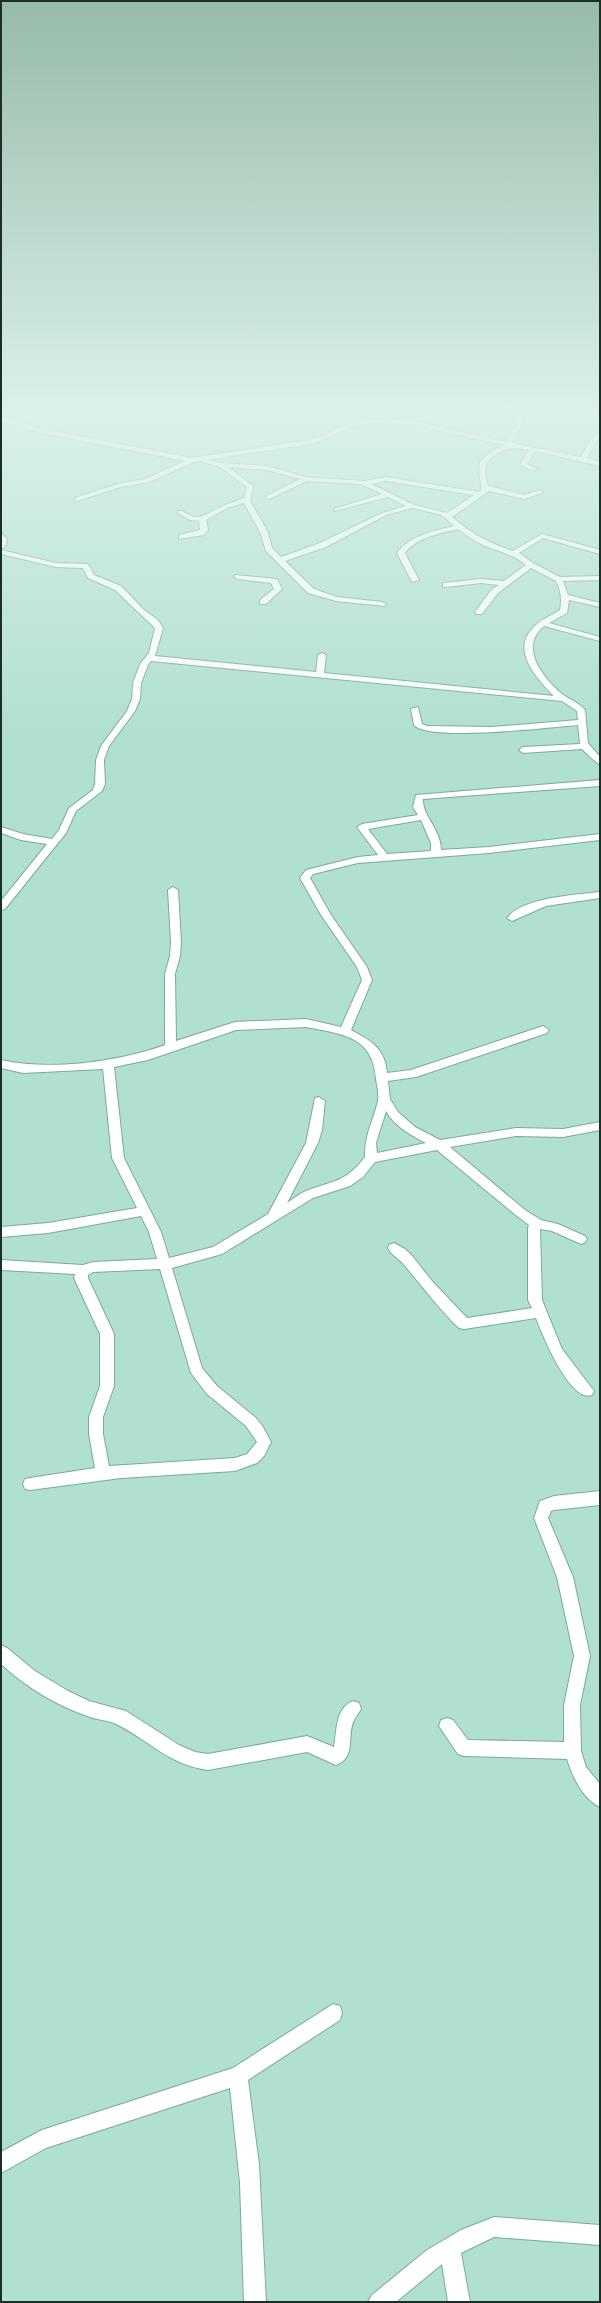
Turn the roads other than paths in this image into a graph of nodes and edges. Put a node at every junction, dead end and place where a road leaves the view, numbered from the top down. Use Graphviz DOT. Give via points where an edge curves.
graph roads {
  1 [pos="202,522"];
  2 [pos="259,522"];
  3 [pos="367,522"];
  4 [pos="454,522"];
  5 [pos="458,527"];
  6 [pos="1,535"];
  7 [pos="182,537"];
  8 [pos="1,547"];
  9 [pos="1,552"];
  10 [pos="600,552"];
  11 [pos="514,553"];
  12 [pos="530,565"];
  13 [pos="279,566"];
  14 [pos="238,577"];
  15 [pos="600,578"];
  16 [pos="559,579"];
  17 [pos="415,580"];
  18 [pos="274,581"];
  19 [pos="504,583"];
  20 [pos="446,585"];
  21 [pos="565,597"];
  22 [pos="263,602"];
  23 [pos="382,604"];
  24 [pos="600,605"];
  25 [pos="479,612"];
  26 [pos="544,624"];
  27 [pos="600,639"];
  28 [pos="322,655"];
  29 [pos="150,658"];
  30 [pos="320,675"];
  31 [pos="564,699"];
  32 [pos="415,709"];
  33 [pos="583,722"];
  34 [pos="584,746"];
  35 [pos="523,750"];
  36 [pos="600,762"];
  37 [pos="600,783"];
  38 [pos="425,817"];
  39 [pos="1,830"];
  40 [pos="600,837"];
  41 [pos="54,842"];
  42 [pos="436,855"];
  43 [pos="384,857"];
  44 [pos="173,890"];
  45 [pos="600,895"];
  46 [pos="3,901"];
  47 [pos="512,918"];
  48 [pos="543,1030"];
  49 [pos="345,1031"];
  50 [pos="171,1047"];
  51 [pos="1,1064"];
  52 [pos="108,1065"];
  53 [pos="382,1078"];
  54 [pos="384,1099"];
  55 [pos="319,1101"];
  56 [pos="600,1126"];
  57 [pos="439,1146"];
  58 [pos="371,1158"];
  59 [pos="144,1211"];
  60 [pos="273,1216"];
  61 [pos="538,1224"];
  62 [pos="1,1232"];
  63 [pos="581,1239"];
  64 [pos="394,1248"];
  65 [pos="163,1264"];
  66 [pos="1,1265"];
  67 [pos="84,1270"];
  68 [pos="540,1312"];
  69 [pos="588,1391"];
  70 [pos="103,1474"];
  71 [pos="30,1484"];
  72 [pos="600,1498"];
  73 [pos="1,1653"];
  74 [pos="353,1709"];
  75 [pos="447,1726"];
  76 [pos="573,1751"];
  77 [pos="600,1798"];
  78 [pos="333,2013"];
  79 [pos="238,2076"];
  80 [pos="1,2163"];
  81 [pos="600,2235"];
  82 [pos="450,2247"];
  83 [pos="255,2302"];
  84 [pos="379,2302"];
  85 [pos="459,2302"];
  1 -- 7 [label="street" via="203,532"];
  2 -- 13 [label="street"];
  3 -- 13 [label="street"];
  4 -- 5 [label="street"];
  5 -- 11 [label="street" via="489,545"];
  5 -- 17 [label="street" via="418,539 405,547 401,552"];
  6 -- 8 [label="street"];
  9 -- 29 [label="street" via="56,565 85,566 92,576 115,585 141,612 158,625 154,650"];
  10 -- 11 [label="street" via="542,536"];
  11 -- 12 [label="street"];
  12 -- 16 [label="street"];
  12 -- 19 [label="street"];
  13 -- 18 [label="street"];
  13 -- 23 [label="street" via="315,593 336,599"];
  14 -- 18 [label="street"];
  15 -- 16 [label="street"];
  16 -- 21 [label="street"];
  18 -- 22 [label="street" via="278,589"];
  19 -- 20 [label="street" via="481,581"];
  19 -- 25 [label="street" via="489,597"];
  21 -- 24 [label="street"];
  21 -- 26 [label="street" via="564,611"];
  26 -- 27 [label="street"];
  26 -- 31 [label="street" via="531,634 528,650 537,672 553,691"];
  28 -- 30 [label="street"];
  29 -- 30 [label="street"];
  29 -- 41 [label="street" via="144,664 137,683 136,699 131,711 105,746 100,760 100,784 97,791 72,810 65,827"];
  30 -- 31 [label="street"];
  31 -- 33 [label="street" via="581,710"];
  32 -- 33 [label="street" via="418,726 425,729 492,730"];
  33 -- 34 [label="street" via="581,735"];
  34 -- 35 [label="street"];
  34 -- 36 [label="street"];
  37 -- 38 [label="street" via="419,797 418,807"];
  38 -- 42 [label="street" via="436,843"];
  38 -- 43 [label="street" via="362,827"];
  39 -- 41 [label="street" via="20,837"];
  40 -- 42 [label="street"];
  41 -- 46 [label="street"];
  42 -- 43 [label="street"];
  43 -- 49 [label="street" via="319,869 309,872 305,878 326,915 362,967 367,980"];
  44 -- 50 [label="street" via="176,942 170,974"];
  45 -- 47 [label="street" via="541,903"];
  48 -- 53 [label="street" via="412,1074"];
  49 -- 50 [label="street" via="306,1023 235,1026"];
  49 -- 53 [label="street" via="369,1044 378,1057"];
  50 -- 52 [label="street" via="144,1057"];
  51 -- 52 [label="street" via="23,1069"];
  52 -- 59 [label="street" via="118,1158"];
  53 -- 54 [label="street"];
  54 -- 57 [label="street" via="394,1115 411,1130"];
  54 -- 58 [label="street" via="370,1144"];
  55 -- 60 [label="street" via="312,1143"];
  56 -- 57 [label="street" via="563,1132 516,1132"];
  57 -- 58 [label="street"];
  57 -- 61 [label="street"];
  58 -- 60 [label="street" via="359,1174 346,1183 309,1195"];
  59 -- 62 [label="street" via="48,1228"];
  59 -- 65 [label="street" via="161,1251"];
  60 -- 65 [label="street" via="217,1251 185,1261"];
  61 -- 63 [label="street" via="554,1227"];
  61 -- 68 [label="street" via="534,1228 535,1300"];
  64 -- 68 [label="street" via="408,1258 440,1300 464,1324"];
  65 -- 67 [label="street" via="97,1266"];
  65 -- 70 [label="street" via="201,1380 220,1399 257,1428 264,1442 253,1459 235,1464"];
  66 -- 67 [label="street"];
  67 -- 70 [label="street" via="81,1278 107,1334 107,1386 96,1417 96,1434"];
  68 -- 69 [label="street" via="556,1352 572,1375"];
  70 -- 71 [label="street"];
  72 -- 76 [label="street" via="545,1506 541,1518 565,1577 581,1648 579,1678 572,1705"];
  73 -- 74 [label="street" via="14,1667 60,1695 85,1707 119,1717 193,1761 208,1762 307,1744 336,1756 341,1750 345,1721"];
  75 -- 76 [label="street" via="464,1748"];
  76 -- 77 [label="street" via="584,1782"];
  78 -- 79 [label="street"];
  79 -- 80 [label="street" via="42,2140"];
  79 -- 83 [label="street" via="248,2150"];
  81 -- 82 [label="street" via="494,2227"];
  82 -- 84 [label="street"];
  82 -- 85 [label="street"];
}
